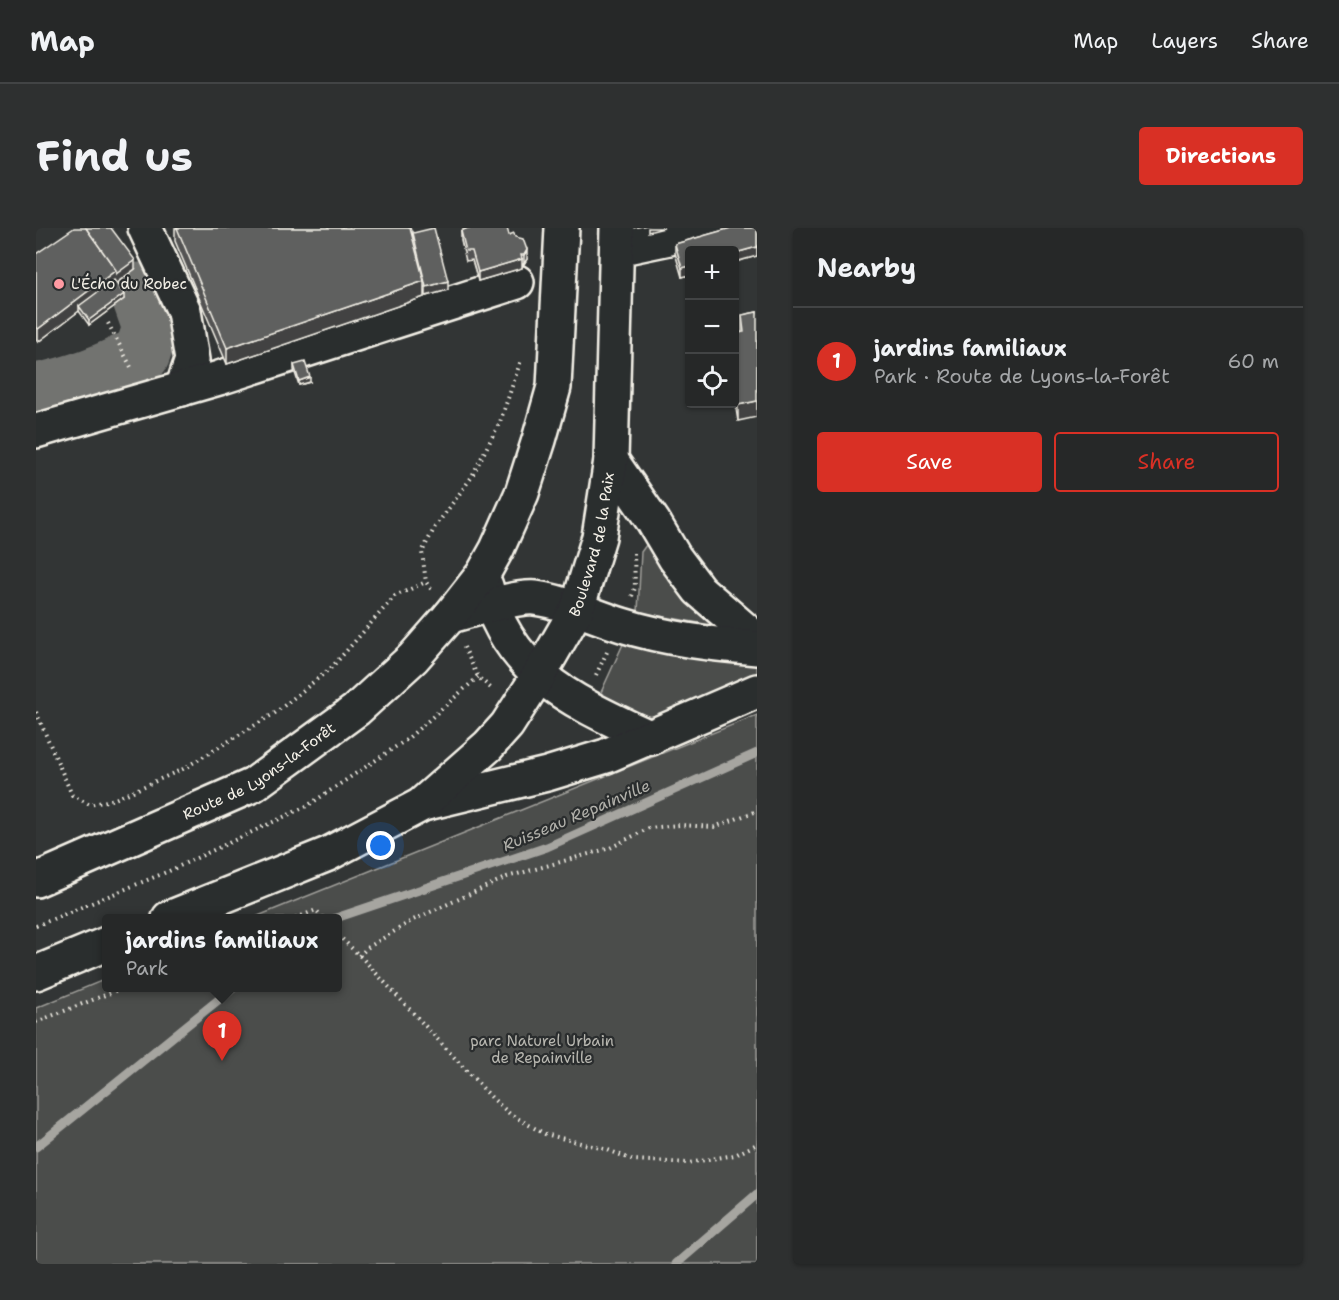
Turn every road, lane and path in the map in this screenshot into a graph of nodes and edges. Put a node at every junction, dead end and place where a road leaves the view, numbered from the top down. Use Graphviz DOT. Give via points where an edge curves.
graph roads {
  1 [pos="145,228"];
  2 [pos="562,228"];
  3 [pos="711,228"];
  4 [pos="617,238"];
  5 [pos="517,282"];
  6 [pos="108,323"];
  7 [pos="522,358"];
  8 [pos="136,376"];
  9 [pos="182,389"];
  10 [pos="36,431"];
  11 [pos="611,460"];
  12 [pos="483,574"];
  13 [pos="491,605"];
  14 [pos="577,609"];
  15 [pos="450,616"];
  16 [pos="757,640"];
  17 [pos="757,648"];
  18 [pos="539,675"];
  19 [pos="478,677"];
  20 [pos="757,691"];
  21 [pos="36,712"];
  22 [pos="651,738"];
  23 [pos="421,805"];
  24 [pos="757,811"];
  25 [pos="36,880"];
  26 [pos="179,914"];
  27 [pos="306,914"];
  28 [pos="320,914"];
  29 [pos="36,926"];
  30 [pos="342,939"];
  31 [pos="102,946"];
  32 [pos="359,956"];
  33 [pos="36,973"];
  34 [pos="111,992"];
  35 [pos="36,1022"];
  36 [pos="757,1144"];
  1 -- 9 [label="main road" via="184,311 192,360"];
  2 -- 12 [label="main road" via="554,387 522,494"];
  3 -- 4 [label="main road"];
  4 -- 11 [label="main road, Boulevard de la Paix"];
  5 -- 9 [label="main road"];
  6 -- 8 [label="path"];
  7 -- 21 [label="path" via="500,422 471,478 422,552 426,582 395,596 332,667 275,713 183,769 115,799 90,805 72,795"];
  9 -- 10 [label="main road"];
  11 -- 14 [label="main road, Boulevard de la Paix" via="599,537"];
  11 -- 16 [label="main road" via="699,590"];
  12 -- 13 [label="main road"];
  12 -- 15 [label="main road"];
  13 -- 14 [label="main road" via="533,598"];
  13 -- 15 [label="main road"];
  13 -- 18 [label="main road" via="512,648"];
  14 -- 17 [label="main road" via="679,640"];
  14 -- 18 [label="main road, Boulevard de la Paix"];
  15 -- 25 [label="main road, Route de Lyons-la-Forêt" via="413,658 356,710 253,785"];
  18 -- 22 [label="main road" via="581,705"];
  18 -- 23 [label="main road, Boulevard de la Paix" via="507,725 488,746"];
  19 -- 29 [label="path" via="406,740 307,806 169,871"];
  20 -- 22 [label="main road"];
  22 -- 23 [label="main road" via="547,774"];
  23 -- 26 [label="main road" via="328,854"];
  24 -- 32 [label="path" via="714,827 649,828 610,848 507,877 412,920"];
  27 -- 28 [label="path" via="316,910"];
  30 -- 32 [label="path"];
  31 -- 33 [label="main road"];
  32 -- 36 [label="path" via="492,1098 510,1114 545,1134 633,1160 688,1163 735,1155"];
  34 -- 35 [label="path"];
}
